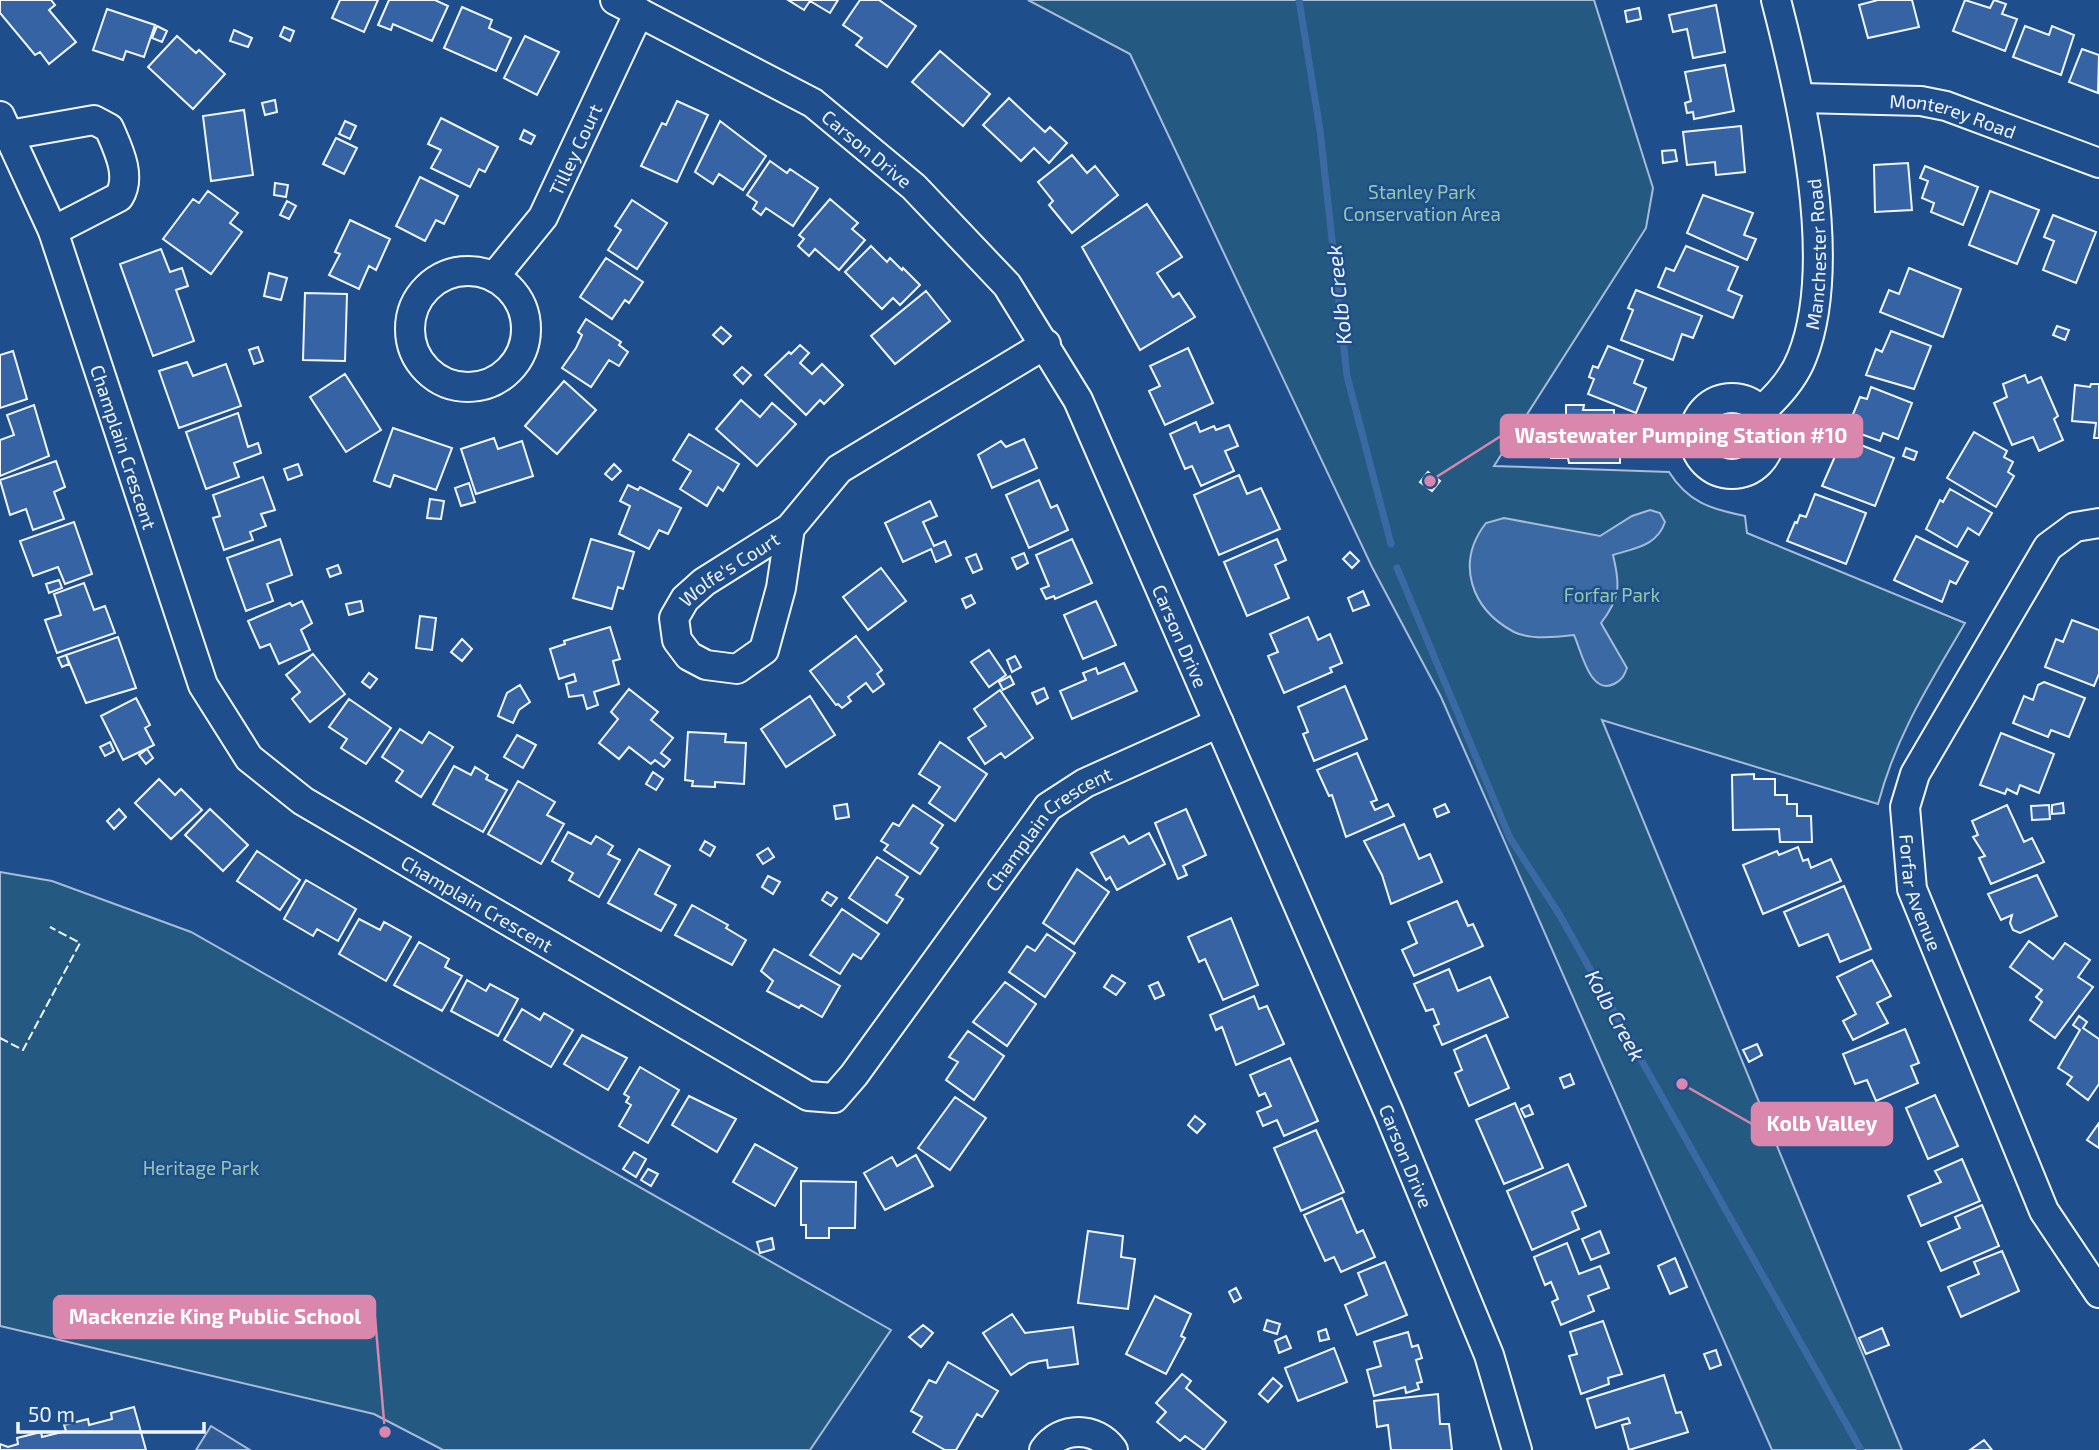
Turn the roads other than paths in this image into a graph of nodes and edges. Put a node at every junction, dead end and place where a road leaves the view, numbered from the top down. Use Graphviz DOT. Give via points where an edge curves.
graph roads {
  1 [pos="1776,0"];
  2 [pos="627,6"];
  3 [pos="1801,98"];
  4 [pos="5,126"];
  5 [pos="2099,163"];
  6 [pos="53,231"];
  7 [pos="494,276"];
  8 [pos="1046,344"];
  9 [pos="1761,411"];
  10 [pos="2099,523"];
  11 [pos="790,528"];
  12 [pos="1219,723"];
  13 [pos="2099,1293"];
  14 [pos="1044,1450"];
  15 [pos="1113,1450"];
  16 [pos="1517,1450"];
  1 -- 3 [label="street, Manchester Road"];
  2 -- 7 [label="street, Tilley Court" via="543,217"];
  2 -- 8 [label="street, Carson Drive" via="813,103 914,187 1007,285"];
  3 -- 5 [label="street, Monterey Road" via="1921,101 1946,106"];
  3 -- 9 [label="street, Manchester Road" via="1818,239 1814,315 1802,358 1781,393"];
  4 -- 6 [label="street, Champlain Crescent"];
  4 -- 6 [label="street" via="94,120 109,128 122,160 124,188 119,197"];
  6 -- 12 [label="street, Champlain Crescent" via="203,685 249,758 303,801 808,1096 834,1098 854,1075 1048,807 1085,783"];
  7 -- 7 [label="street" via="470,271 446,275 425,289 412,310 409,334 415,356 428,373 447,385 491,384 510,371 522,353 527,331 523,309 512,290"];
  8 -- 11 [label="street, Wolfe's Court" via="839,470"];
  8 -- 12 [label="street, Carson Drive" via="1078,400"];
  10 -- 13 [label="street, Forfar Avenue" via="2075,527 2048,547 1915,774 1905,807 1912,889 2044,1210"];
  11 -- 11 [label="street, Wolfe's Court" via="685,599 674,618 677,640 689,656 706,665 737,669 764,650 781,588"];
  12 -- 16 [label="street, Carson Drive" via="1478,1329"];
  14 -- 15 [label="street" via="1061,1435 1078,1431 1094,1434"];
}
